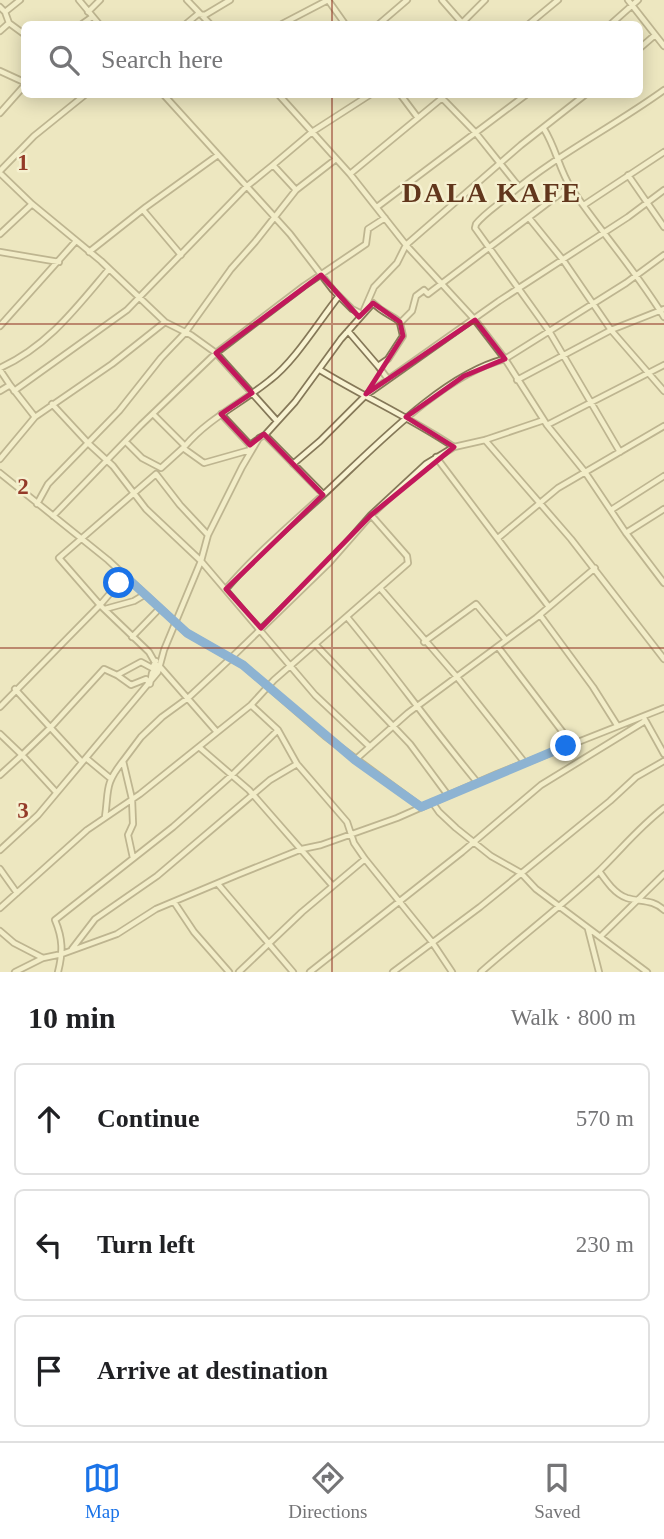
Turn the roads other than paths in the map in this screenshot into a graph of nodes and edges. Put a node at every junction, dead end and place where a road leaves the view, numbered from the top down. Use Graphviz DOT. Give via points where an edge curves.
graph roads {
  1 [pos="20,0"];
  2 [pos="79,0"];
  3 [pos="100,0"];
  4 [pos="187,0"];
  5 [pos="230,0"];
  6 [pos="311,0"];
  7 [pos="328,0"];
  8 [pos="407,0"];
  9 [pos="442,0"];
  10 [pos="485,0"];
  11 [pos="558,0"];
  12 [pos="638,0"];
  13 [pos="630,2"];
  14 [pos="315,6"];
  15 [pos="0,7"];
  16 [pos="5,12"];
  17 [pos="88,12"];
  18 [pos="198,15"];
  19 [pos="92,18"];
  20 [pos="87,21"];
  21 [pos="96,21"];
  22 [pos="190,21"];
  23 [pos="206,21"];
  24 [pos="288,21"];
  25 [pos="343,21"];
  26 [pos="382,21"];
  27 [pos="460,21"];
  28 [pos="465,21"];
  29 [pos="533,21"];
  30 [pos="614,21"];
  31 [pos="9,23"];
  32 [pos="0,32"];
  33 [pos="21,32"];
  34 [pos="655,35"];
  35 [pos="643,45"];
  36 [pos="664,46"];
  37 [pos="0,71"];
  38 [pos="21,82"];
  39 [pos="21,88"];
  40 [pos="664,90"];
  41 [pos="81,98"];
  42 [pos="167,98"];
  43 [pos="282,98"];
  44 [pos="365,98"];
  45 [pos="403,98"];
  46 [pos="442,98"];
  47 [pos="446,98"];
  48 [pos="520,98"];
  49 [pos="581,98"];
  50 [pos="0,113"];
  51 [pos="418,118"];
  52 [pos="544,129"];
  53 [pos="312,132"];
  54 [pos="475,132"];
  55 [pos="664,152"];
  56 [pos="218,155"];
  57 [pos="336,159"];
  58 [pos="556,159"];
  59 [pos="500,164"];
  60 [pos="273,165"];
  61 [pos="0,172"];
  62 [pos="350,174"];
  63 [pos="628,175"];
  64 [pos="570,186"];
  65 [pos="246,187"];
  66 [pos="519,187"];
  67 [pos="296,190"];
  68 [pos="664,190"];
  69 [pos="32,204"];
  70 [pos="646,204"];
  71 [pos="584,205"];
  72 [pos="376,207"];
  73 [pos="143,210"];
  74 [pos="275,218"];
  75 [pos="385,218"];
  76 [pos="529,218"];
  77 [pos="664,227"];
  78 [pos="605,232"];
  79 [pos="0,234"];
  80 [pos="76,241"];
  81 [pos="406,245"];
  82 [pos="489,246"];
  83 [pos="89,252"];
  84 [pos="0,253"];
  85 [pos="181,255"];
  86 [pos="664,255"];
  87 [pos="563,260"];
  88 [pos="59,262"];
  89 [pos="109,270"];
  90 [pos="321,275"];
  91 [pos="636,275"];
  92 [pos="440,282"];
  93 [pos="520,288"];
  94 [pos="339,296"];
  95 [pos="140,298"];
  96 [pos="592,303"];
  97 [pos="662,309"];
  98 [pos="362,314"];
  99 [pos="664,317"];
  100 [pos="475,320"];
  101 [pos="165,322"];
  102 [pos="400,322"];
  103 [pos="0,326"];
  104 [pos="348,331"];
  105 [pos="549,331"];
  106 [pos="611,331"];
  107 [pos="185,332"];
  108 [pos="216,353"];
  109 [pos="564,355"];
  110 [pos="505,359"];
  111 [pos="664,365"];
  112 [pos="379,366"];
  113 [pos="0,369"];
  114 [pos="320,370"];
  115 [pos="648,372"];
  116 [pos="388,379"];
  117 [pos="517,380"];
  118 [pos="10,385"];
  119 [pos="0,391"];
  120 [pos="14,391"];
  121 [pos="664,391"];
  122 [pos="252,393"];
  123 [pos="366,396"];
  124 [pos="52,404"];
  125 [pos="591,404"];
  126 [pos="153,414"];
  127 [pos="221,414"];
  128 [pos="35,417"];
  129 [pos="408,418"];
  130 [pos="277,421"];
  131 [pos="545,423"];
  132 [pos="664,426"];
  133 [pos="265,435"];
  134 [pos="259,438"];
  135 [pos="485,440"];
  136 [pos="127,442"];
  137 [pos="89,444"];
  138 [pos="250,445"];
  139 [pos="185,446"];
  140 [pos="454,447"];
  141 [pos="620,452"];
  142 [pos="436,457"];
  143 [pos="0,459"];
  144 [pos="107,459"];
  145 [pos="293,464"];
  146 [pos="161,468"];
  147 [pos="585,472"];
  148 [pos="0,473"];
  149 [pos="664,476"];
  150 [pos="134,491"];
  151 [pos="323,495"];
  152 [pos="541,503"];
  153 [pos="37,504"];
  154 [pos="664,509"];
  155 [pos="611,510"];
  156 [pos="370,514"];
  157 [pos="53,516"];
  158 [pos="626,533"];
  159 [pos="208,535"];
  160 [pos="80,538"];
  161 [pos="498,538"];
  162 [pos="201,561"];
  163 [pos="595,568"];
  164 [pos="125,576"];
  165 [pos="664,583"];
  166 [pos="380,588"];
  167 [pos="226,589"];
  168 [pos="144,595"];
  169 [pos="100,605"];
  170 [pos="549,607"];
  171 [pos="160,608"];
  172 [pos="105,610"];
  173 [pos="540,615"];
  174 [pos="347,617"];
  175 [pos="175,621"];
  176 [pos="261,628"];
  177 [pos="132,637"];
  178 [pos="506,640"];
  179 [pos="424,642"];
  180 [pos="315,645"];
  181 [pos="498,647"];
  182 [pos="231,657"];
  183 [pos="664,659"];
  184 [pos="156,661"];
  185 [pos="292,665"];
  186 [pos="160,668"];
  187 [pos="117,675"];
  188 [pos="457,677"];
  189 [pos="150,684"];
  190 [pos="268,687"];
  191 [pos="15,689"];
  192 [pos="188,698"];
  193 [pos="251,705"];
  194 [pos="0,706"];
  195 [pos="416,707"];
  196 [pos="664,708"];
  197 [pos="644,718"];
  198 [pos="617,725"];
  199 [pos="51,727"];
  200 [pos="392,727"];
  201 [pos="278,730"];
  202 [pos="217,732"];
  203 [pos="0,734"];
  204 [pos="571,743"];
  205 [pos="199,747"];
  206 [pos="370,747"];
  207 [pos="664,754"];
  208 [pos="22,755"];
  209 [pos="84,760"];
  210 [pos="355,760"];
  211 [pos="123,761"];
  212 [pos="664,761"];
  213 [pos="525,763"];
  214 [pos="297,764"];
  215 [pos="0,775"];
  216 [pos="232,775"];
  217 [pos="110,778"];
  218 [pos="477,782"];
  219 [pos="55,792"];
  220 [pos="447,794"];
  221 [pos="254,795"];
  222 [pos="132,799"];
  223 [pos="432,802"];
  224 [pos="421,807"];
  225 [pos="664,808"];
  226 [pos="105,818"];
  227 [pos="352,834"];
  228 [pos="473,842"];
  229 [pos="302,849"];
  230 [pos="0,850"];
  231 [pos="133,858"];
  232 [pos="365,859"];
  233 [pos="0,869"];
  234 [pos="599,871"];
  235 [pos="521,873"];
  236 [pos="664,874"];
  237 [pos="218,884"];
  238 [pos="332,885"];
  239 [pos="17,893"];
  240 [pos="639,900"];
  241 [pos="174,902"];
  242 [pos="398,902"];
  243 [pos="560,906"];
  244 [pos="0,908"];
  245 [pos="664,910"];
  246 [pos="588,928"];
  247 [pos="0,931"];
  248 [pos="601,936"];
  249 [pos="432,942"];
  250 [pos="269,943"];
  251 [pos="72,950"];
  252 [pos="62,954"];
  253 [pos="43,958"];
  254 [pos="449,971"];
  255 [pos="15,972"];
  256 [pos="58,972"];
  257 [pos="229,972"];
  258 [pos="239,972"];
  259 [pos="293,972"];
  260 [pos="310,972"];
  261 [pos="393,972"];
  262 [pos="481,972"];
  263 [pos="599,972"];
  264 [pos="647,972"];
  1 -- 16 [label="street"];
  2 -- 17 [label="street"];
  3 -- 17 [label="street"];
  4 -- 18 [label="street"];
  5 -- 18 [label="street"];
  6 -- 14 [label="street"];
  7 -- 14 [label="street"];
  7 -- 25 [label="street"];
  8 -- 26 [label="street"];
  9 -- 27 [label="street"];
  10 -- 28 [label="street"];
  11 -- 29 [label="street"];
  12 -- 13 [label="street"];
  13 -- 30 [label="street"];
  13 -- 34 [label="street"];
  14 -- 24 [label="street"];
  15 -- 16 [label="street"];
  16 -- 31 [label="street"];
  17 -- 19 [label="street"];
  18 -- 22 [label="street"];
  18 -- 23 [label="street"];
  19 -- 20 [label="street"];
  19 -- 21 [label="street"];
  31 -- 32 [label="street"];
  31 -- 33 [label="street"];
  34 -- 35 [label="street"];
  34 -- 36 [label="street"];
  37 -- 38 [label="street"];
  39 -- 50 [label="street"];
  40 -- 58 [label="street"];
  41 -- 61 [label="street" via="34,136"];
  42 -- 56 [label="street"];
  43 -- 53 [label="street"];
  44 -- 53 [label="street"];
  45 -- 51 [label="street"];
  46 -- 51 [label="street"];
  47 -- 54 [label="street"];
  48 -- 54 [label="street"];
  49 -- 52 [label="street"];
  51 -- 62 [label="street"];
  52 -- 58 [label="street" via="555,145"];
  52 -- 59 [label="street"];
  53 -- 57 [label="street"];
  53 -- 60 [label="street"];
  54 -- 59 [label="street"];
  54 -- 72 [label="street"];
  55 -- 63 [label="street"];
  56 -- 65 [label="street"];
  56 -- 73 [label="street"];
  57 -- 62 [label="street"];
  57 -- 67 [label="street"];
  58 -- 64 [label="street"];
  58 -- 66 [label="street"];
  59 -- 66 [label="street"];
  59 -- 81 [label="street"];
  60 -- 65 [label="street"];
  60 -- 67 [label="street"];
  61 -- 69 [label="street"];
  62 -- 72 [label="street"];
  63 -- 70 [label="street"];
  63 -- 71 [label="street"];
  64 -- 71 [label="street"];
  64 -- 76 [label="street"];
  65 -- 74 [label="street"];
  65 -- 85 [label="street"];
  66 -- 82 [label="street" via="476,224"];
  67 -- 74 [label="street"];
  68 -- 70 [label="street"];
  69 -- 79 [label="street"];
  69 -- 80 [label="street"];
  70 -- 77 [label="street"];
  70 -- 78 [label="street"];
  71 -- 78 [label="street"];
  72 -- 75 [label="street"];
  73 -- 83 [label="street"];
  73 -- 85 [label="street"];
  74 -- 90 [label="street"];
  74 -- 107 [label="street"];
  75 -- 81 [label="street"];
  75 -- 90 [label="street" via="368,229 366,244"];
  76 -- 82 [label="street"];
  76 -- 87 [label="street"];
  78 -- 87 [label="street"];
  78 -- 91 [label="street"];
  80 -- 83 [label="street"];
  80 -- 88 [label="street"];
  81 -- 92 [label="street"];
  81 -- 98 [label="street" via="397,263 374,287"];
  82 -- 92 [label="street"];
  82 -- 93 [label="street"];
  83 -- 89 [label="street"];
  84 -- 88 [label="street"];
  85 -- 95 [label="street"];
  86 -- 91 [label="street"];
  87 -- 93 [label="street"];
  87 -- 96 [label="street"];
  88 -- 103 [label="street"];
  89 -- 95 [label="street"];
  89 -- 113 [label="street" via="65,322"];
  90 -- 94 [label="street"];
  90 -- 108 [label="street"];
  91 -- 96 [label="street"];
  91 -- 97 [label="street"];
  92 -- 100 [label="street"];
  92 -- 102 [label="street" via="428,294 424,289 416,296 412,311"];
  93 -- 100 [label="street"];
  93 -- 105 [label="street"];
  94 -- 98 [label="street"];
  94 -- 122 [label="street" via="287,363"];
  95 -- 101 [label="street"];
  95 -- 120 [label="street" via="117,320"];
  96 -- 105 [label="street"];
  96 -- 106 [label="street"];
  97 -- 99 [label="street"];
  97 -- 106 [label="street"];
  98 -- 102 [label="street" via="373,303"];
  98 -- 104 [label="street"];
  100 -- 110 [label="street"];
  100 -- 116 [label="street"];
  101 -- 107 [label="street"];
  101 -- 124 [label="street"];
  102 -- 112 [label="street" via="404,336"];
  104 -- 112 [label="street"];
  104 -- 114 [label="street"];
  105 -- 109 [label="street"];
  105 -- 110 [label="street"];
  106 -- 109 [label="street"];
  106 -- 115 [label="street"];
  107 -- 108 [label="street"];
  107 -- 137 [label="street"];
  108 -- 122 [label="street"];
  108 -- 126 [label="street"];
  109 -- 117 [label="street"];
  109 -- 125 [label="street"];
  110 -- 117 [label="street"];
  110 -- 129 [label="street" via="464,376"];
  111 -- 115 [label="street"];
  112 -- 116 [label="street"];
  113 -- 118 [label="street"];
  114 -- 123 [label="street"];
  114 -- 130 [label="street"];
  115 -- 121 [label="street"];
  115 -- 125 [label="street"];
  116 -- 123 [label="street"];
  117 -- 131 [label="street"];
  118 -- 119 [label="street"];
  118 -- 120 [label="street"];
  120 -- 128 [label="street"];
  122 -- 127 [label="street"];
  122 -- 130 [label="street"];
  123 -- 129 [label="street"];
  123 -- 145 [label="street"];
  124 -- 128 [label="street"];
  124 -- 137 [label="street"];
  125 -- 131 [label="street"];
  125 -- 141 [label="street"];
  126 -- 136 [label="street"];
  126 -- 139 [label="street"];
  127 -- 138 [label="street"];
  127 -- 139 [label="street"];
  128 -- 143 [label="street"];
  129 -- 140 [label="street"];
  129 -- 151 [label="street"];
  130 -- 133 [label="street"];
  131 -- 135 [label="street"];
  131 -- 147 [label="street"];
  132 -- 141 [label="street"];
  133 -- 134 [label="street"];
  133 -- 145 [label="street"];
  134 -- 138 [label="street"];
  134 -- 159 [label="street"];
  135 -- 140 [label="street"];
  135 -- 152 [label="street"];
  136 -- 144 [label="street"];
  136 -- 146 [label="street" via="142,458"];
  137 -- 144 [label="street"];
  137 -- 153 [label="street" via="48,484"];
  138 -- 146 [label="street" via="250,450 204,463 183,449"];
  139 -- 146 [label="street"];
  140 -- 142 [label="street"];
  141 -- 147 [label="street"];
  142 -- 156 [label="street"];
  142 -- 161 [label="street"];
  144 -- 150 [label="street"];
  144 -- 157 [label="street"];
  145 -- 151 [label="street"];
  147 -- 152 [label="street"];
  147 -- 155 [label="street"];
  148 -- 153 [label="street"];
  149 -- 155 [label="street"];
  150 -- 159 [label="street" via="156,474"];
  150 -- 160 [label="street"];
  150 -- 162 [label="street" via="146,509"];
  151 -- 167 [label="street" via="288,524"];
  152 -- 161 [label="street"];
  152 -- 163 [label="street"];
  153 -- 157 [label="street"];
  154 -- 158 [label="street"];
  155 -- 158 [label="street"];
  156 -- 166 [label="street" via="409,560"];
  156 -- 176 [label="street" via="328,564"];
  157 -- 160 [label="street"];
  158 -- 165 [label="street"];
  159 -- 162 [label="street"];
  160 -- 164 [label="street"];
  160 -- 169 [label="street" via="59,558"];
  161 -- 170 [label="street"];
  162 -- 167 [label="street"];
  162 -- 175 [label="street"];
  163 -- 170 [label="street"];
  163 -- 183 [label="street"];
  164 -- 168 [label="street"];
  164 -- 169 [label="street"];
  166 -- 174 [label="street"];
  166 -- 179 [label="street"];
  167 -- 176 [label="street"];
  168 -- 171 [label="street"];
  168 -- 172 [label="street"];
  169 -- 172 [label="street"];
  169 -- 191 [label="street"];
  170 -- 173 [label="street"];
  171 -- 175 [label="street"];
  171 -- 177 [label="street"];
  172 -- 177 [label="street"];
  173 -- 178 [label="street"];
  173 -- 198 [label="street"];
  174 -- 180 [label="street"];
  174 -- 195 [label="street"];
  175 -- 182 [label="street" via="187,633"];
  175 -- 186 [label="street"];
  176 -- 182 [label="street"];
  176 -- 185 [label="street"];
  177 -- 184 [label="street"];
  178 -- 179 [label="street" via="476,604"];
  178 -- 181 [label="street"];
  179 -- 188 [label="street"];
  180 -- 185 [label="street"];
  180 -- 200 [label="street"];
  181 -- 188 [label="street"];
  181 -- 204 [label="street"];
  182 -- 190 [label="street"];
  182 -- 192 [label="street"];
  184 -- 187 [label="street" via="152,668 141,662"];
  184 -- 189 [label="street"];
  185 -- 190 [label="street"];
  185 -- 206 [label="street" via="315,695"];
  186 -- 189 [label="street"];
  186 -- 192 [label="street"];
  187 -- 189 [label="street" via="131,685 146,679"];
  187 -- 199 [label="street" via="104,669"];
  188 -- 195 [label="street"];
  188 -- 213 [label="street"];
  189 -- 209 [label="street"];
  190 -- 193 [label="street"];
  190 -- 210 [label="street"];
  191 -- 194 [label="street"];
  191 -- 199 [label="street"];
  192 -- 202 [label="street"];
  192 -- 211 [label="street" via="141,737"];
  193 -- 201 [label="street"];
  193 -- 202 [label="street"];
  195 -- 200 [label="street"];
  195 -- 218 [label="street"];
  196 -- 197 [label="street"];
  197 -- 198 [label="street"];
  197 -- 207 [label="street"];
  197 -- 228 [label="street" via="541,785"];
  198 -- 204 [label="street"];
  199 -- 208 [label="street"];
  199 -- 209 [label="street"];
  200 -- 206 [label="street"];
  200 -- 220 [label="street"];
  201 -- 214 [label="street"];
  201 -- 216 [label="street"];
  202 -- 205 [label="street"];
  203 -- 208 [label="street"];
  204 -- 213 [label="street"];
  205 -- 216 [label="street"];
  205 -- 222 [label="street"];
  206 -- 210 [label="street"];
  208 -- 215 [label="street"];
  208 -- 219 [label="street"];
  209 -- 217 [label="street"];
  209 -- 219 [label="street"];
  210 -- 224 [label="street"];
  211 -- 217 [label="street"];
  211 -- 222 [label="street"];
  212 -- 235 [label="street" via="636,777"];
  213 -- 218 [label="street"];
  214 -- 221 [label="street"];
  214 -- 227 [label="street"];
  216 -- 221 [label="street"];
  216 -- 231 [label="street"];
  217 -- 226 [label="street"];
  218 -- 220 [label="street"];
  219 -- 230 [label="street"];
  220 -- 223 [label="street"];
  221 -- 229 [label="street"];
  221 -- 251 [label="street" via="157,876 95,919"];
  222 -- 226 [label="street"];
  222 -- 231 [label="street" via="133,824 128,835"];
  223 -- 224 [label="street"];
  223 -- 228 [label="street"];
  224 -- 227 [label="street"];
  225 -- 234 [label="street"];
  226 -- 239 [label="street"];
  227 -- 229 [label="street"];
  227 -- 232 [label="street"];
  228 -- 235 [label="street"];
  228 -- 242 [label="street"];
  229 -- 237 [label="street"];
  229 -- 238 [label="street"];
  231 -- 252 [label="street" via="55,920"];
  232 -- 238 [label="street"];
  232 -- 242 [label="street"];
  233 -- 239 [label="street"];
  234 -- 240 [label="street" via="614,890"];
  234 -- 243 [label="street"];
  235 -- 243 [label="street"];
  235 -- 249 [label="street"];
  236 -- 240 [label="street"];
  237 -- 241 [label="street"];
  237 -- 250 [label="street"];
  238 -- 250 [label="street"];
  239 -- 244 [label="street"];
  240 -- 245 [label="street"];
  240 -- 248 [label="street"];
  241 -- 251 [label="street" via="117,934"];
  241 -- 257 [label="street"];
  242 -- 249 [label="street"];
  242 -- 260 [label="street"];
  243 -- 246 [label="street"];
  243 -- 262 [label="street"];
  246 -- 248 [label="street"];
  246 -- 263 [label="street"];
  247 -- 253 [label="street"];
  248 -- 264 [label="street"];
  249 -- 254 [label="street"];
  249 -- 261 [label="street"];
  250 -- 258 [label="street"];
  250 -- 259 [label="street"];
  251 -- 252 [label="street"];
  252 -- 253 [label="street"];
  252 -- 256 [label="street"];
  253 -- 255 [label="street"];
}
